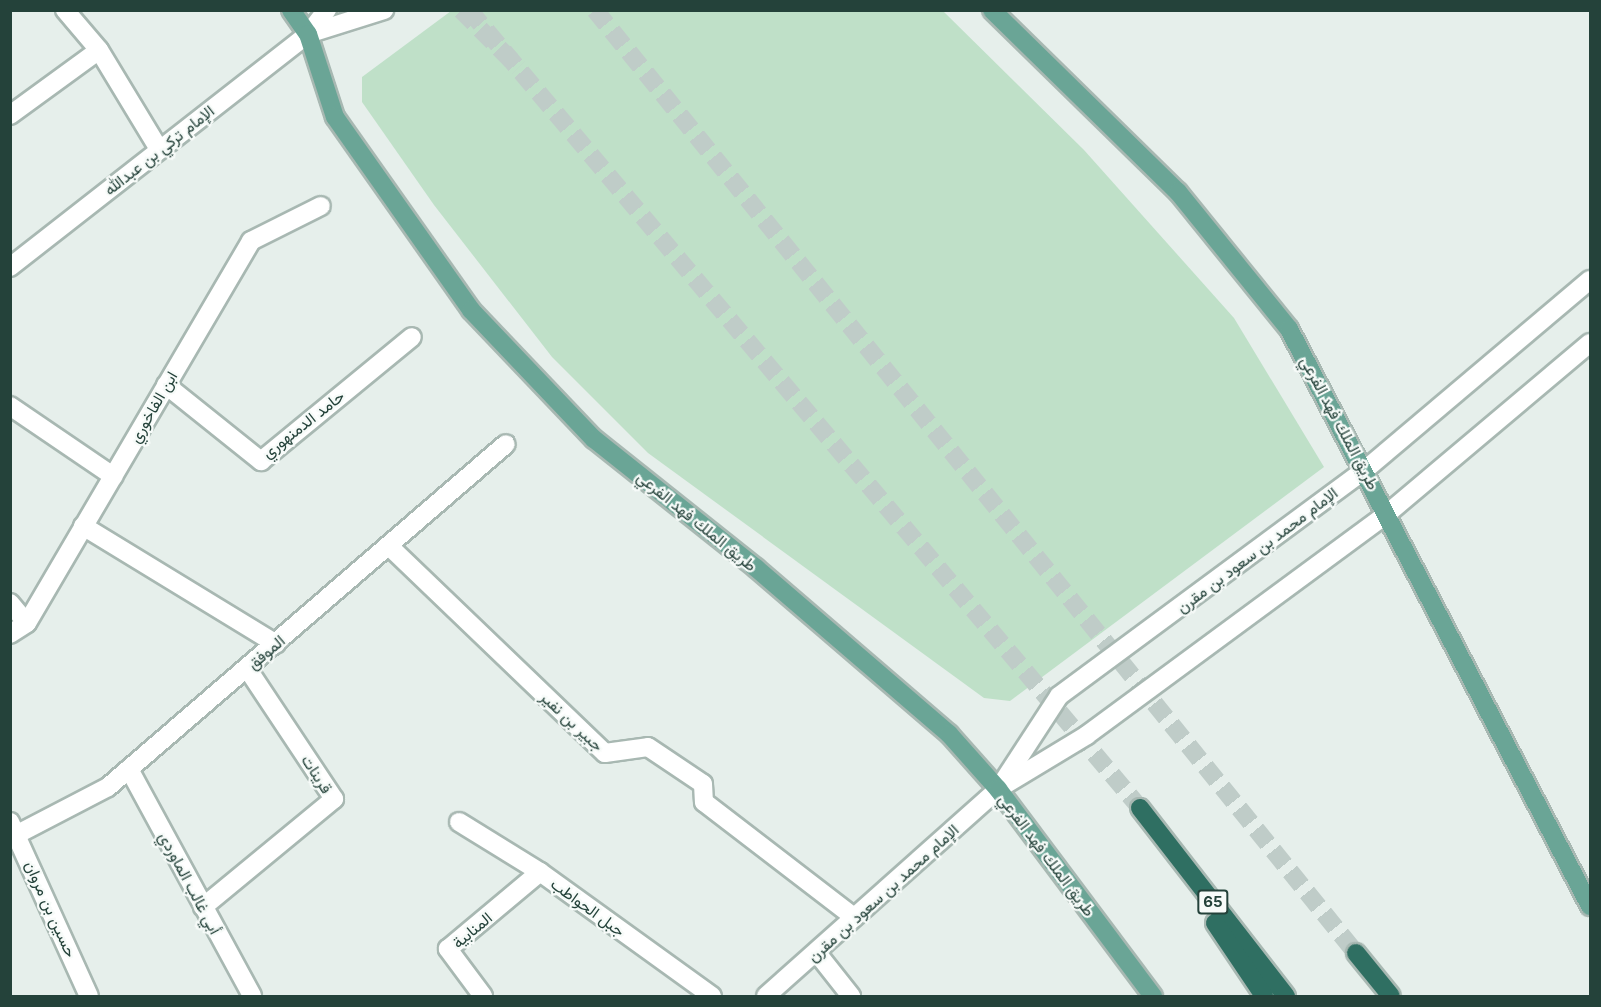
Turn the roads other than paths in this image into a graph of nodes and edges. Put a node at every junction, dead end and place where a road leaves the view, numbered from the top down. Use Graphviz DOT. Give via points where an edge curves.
graph roads {
  1 [pos="65,10"];
  2 [pos="291,10"];
  3 [pos="327,10"];
  4 [pos="384,10"];
  5 [pos="992,10"];
  6 [pos="308,34"];
  7 [pos="99,50"];
  8 [pos="10,115"];
  9 [pos="159,149"];
  10 [pos="321,206"];
  11 [pos="10,267"];
  12 [pos="1590,279"];
  13 [pos="412,337"];
  14 [pos="1590,343"];
  15 [pos="166,385"];
  16 [pos="10,406"];
  17 [pos="506,444"];
  18 [pos="1366,469"];
  19 [pos="112,476"];
  20 [pos="1388,513"];
  21 [pos="83,526"];
  22 [pos="389,546"];
  23 [pos="10,603"];
  24 [pos="27,623"];
  25 [pos="10,634"];
  26 [pos="276,644"];
  27 [pos="247,668"];
  28 [pos="129,769"];
  29 [pos="998,789"];
  30 [pos="459,822"];
  31 [pos="13,832"];
  32 [pos="540,872"];
  33 [pos="1590,906"];
  34 [pos="203,907"];
  35 [pos="854,917"];
  36 [pos="817,953"];
  37 [pos="1356,953"];
  38 [pos="89,996"];
  39 [pos="252,996"];
  40 [pos="483,996"];
  41 [pos="712,996"];
  42 [pos="766,996"];
  43 [pos="851,996"];
  44 [pos="1152,996"];
  45 [pos="1264,996"];
  46 [pos="1286,996"];
  47 [pos="1391,996"];
  48 [pos="1399,996"];
  1 -- 7 [label="street"];
  2 -- 6 [label="main road, طريق الملك فهد الفرعي"];
  3 -- 6 [label="street, الإمام تركي بن عبدالله"];
  4 -- 6 [label="street, الإمام تركي بن عبدالله"];
  5 -- 18 [label="main road, طريق الملك فهد الفرعي" via="1193,211 1289,329"];
  6 -- 9 [label="street, الإمام تركي بن عبدالله"];
  6 -- 29 [label="main road, طريق الملك فهد الفرعي" via="335,117 471,310 594,439 756,568 949,734"];
  7 -- 8 [label="street"];
  7 -- 9 [label="street"];
  9 -- 11 [label="street, الإمام تركي بن عبدالله"];
  10 -- 15 [label="street, ابن الفاخوري" via="250,241"];
  12 -- 18 [label="street, الإمام محمد بن سعود بن مقرن"];
  13 -- 15 [label="street, حامد الدمنهوري" via="261,461"];
  14 -- 20 [label="street, الإمام محمد بن سعود بن مقرن"];
  15 -- 19 [label="street, ابن الفاخوري"];
  16 -- 19 [label="street"];
  17 -- 22 [label="street, الموفق"];
  18 -- 20 [label="main road, طريق الملك فهد الفرعي"];
  18 -- 29 [label="street, الإمام محمد بن سعود بن مقرن" via="1059,696"];
  19 -- 21 [label="street, ابن الفاخوري"];
  20 -- 29 [label="street, الإمام محمد بن سعود بن مقرن" via="1087,735"];
  20 -- 33 [label="main road, طريق الملك فهد الفرعي"];
  21 -- 24 [label="street, ابن الفاخوري"];
  21 -- 26 [label="street"];
  22 -- 26 [label="street, الموفق"];
  22 -- 35 [label="street, جبير بن نفير" via="605,753 648,747 703,784 704,802"];
  23 -- 24 [label="street"];
  24 -- 25 [label="street, ابن الفاخوري"];
  26 -- 27 [label="street, الموفق"];
  27 -- 28 [label="street, الموفق"];
  27 -- 34 [label="street, قرينات" via="334,799"];
  28 -- 31 [label="street, الموفق" via="108,787"];
  28 -- 34 [label="street, أبي غالب الماوردي"];
  29 -- 35 [label="street, الإمام محمد بن سعود بن مقرن"];
  29 -- 44 [label="main road, طريق الملك فهد الفرعي"];
  30 -- 32 [label="street, جبل الحواطب"];
  31 -- 38 [label="street, حسين بن مروان"];
  32 -- 40 [label="street, المنابية" via="448,950"];
  32 -- 41 [label="street, جبل الحواطب"];
  34 -- 39 [label="street, أبي غالب الماوردي"];
  35 -- 36 [label="street, الإمام محمد بن سعود بن مقرن"];
  36 -- 42 [label="street, الإمام محمد بن سعود بن مقرن"];
  36 -- 43 [label="street"];
  37 -- 47 [label="highway"];
  37 -- 48 [label="main road"];
  45 -- 46 [label="highway, 65" via="1140,808"];
}
